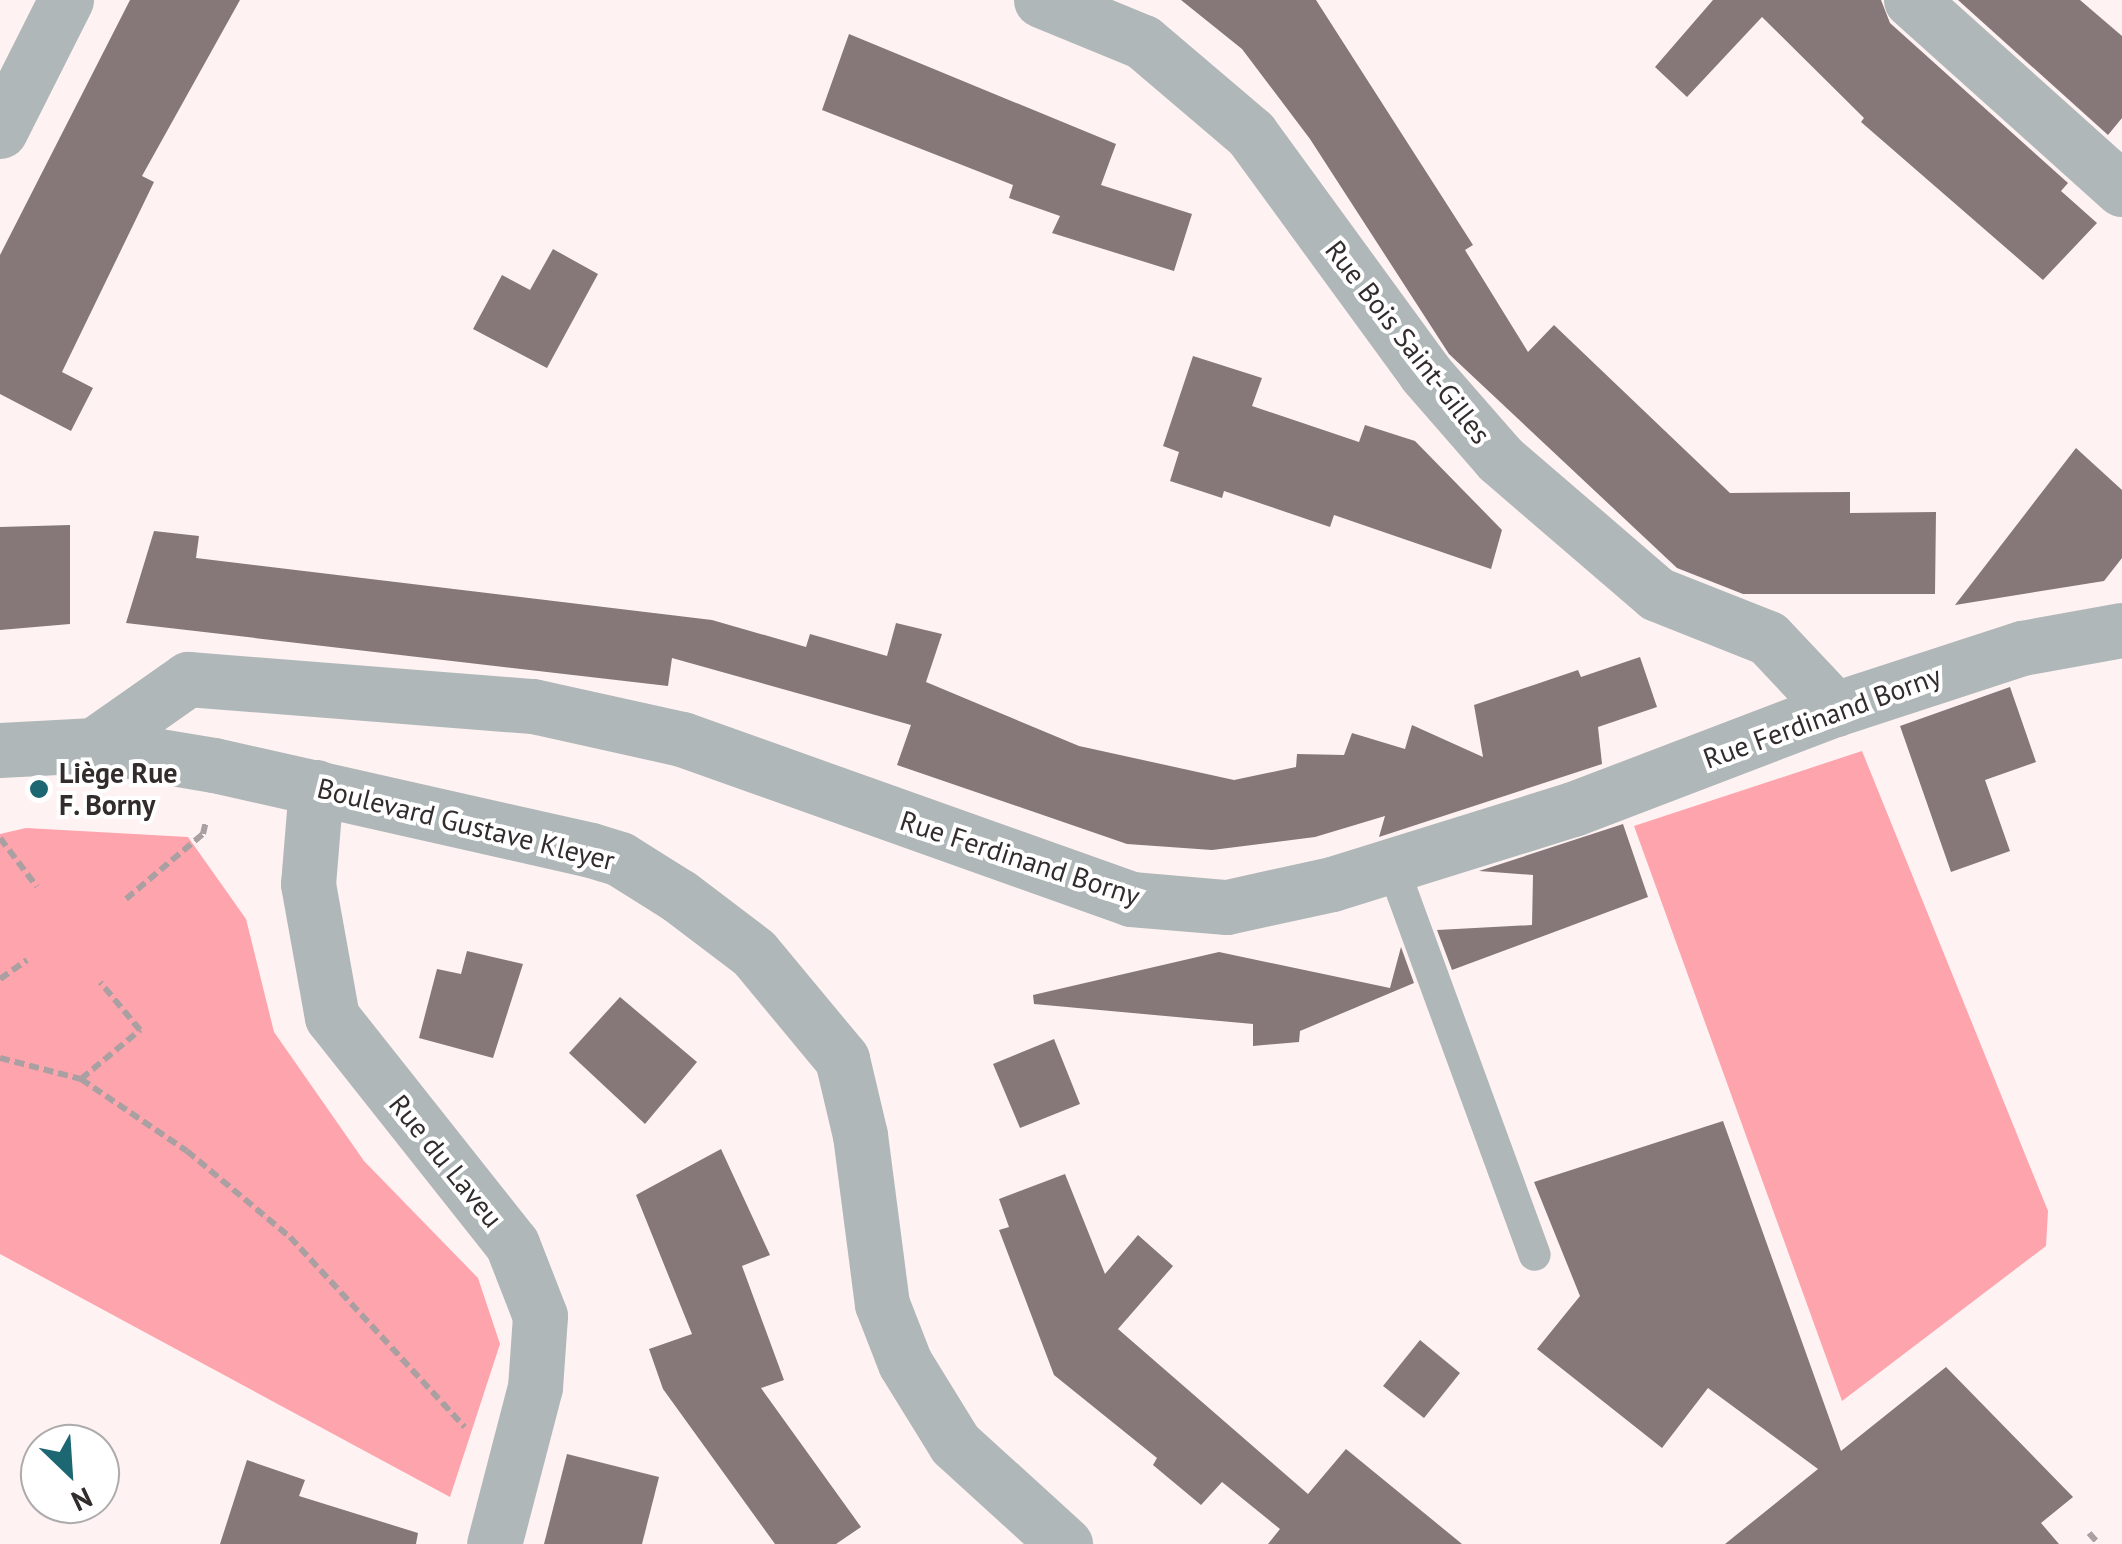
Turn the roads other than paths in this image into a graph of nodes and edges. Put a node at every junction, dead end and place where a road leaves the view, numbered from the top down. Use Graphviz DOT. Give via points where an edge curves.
graph roads {
  1 [pos="66,0"];
  2 [pos="1041,0"];
  3 [pos="1911,0"];
  4 [pos="0,132"];
  5 [pos="2122,188"];
  6 [pos="2122,630"];
  7 [pos="1835,709"];
  8 [pos="94,745"];
  9 [pos="0,750"];
  10 [pos="316,787"];
  11 [pos="1392,865"];
  12 [pos="1535,1255"];
  13 [pos="494,1544"];
  14 [pos="1065,1544"];
  1 -- 4 [label="street"];
  2 -- 7 [label="street, Rue Bois Saint-Gilles" via="1143,42 1252,134 1424,373 1500,459 1656,594 1768,638"];
  3 -- 5 [label="street"];
  6 -- 7 [label="street, Rue Ferdinand Borny" via="2022,648"];
  7 -- 11 [label="street, Rue Ferdinand Borny" via="1572,809"];
  8 -- 9 [label="street, Boulevard Gustave Kleyer"];
  8 -- 10 [label="street, Boulevard Gustave Kleyer"];
  8 -- 11 [label="street, Rue Ferdinand Borny" via="188,679 385,690 533,706 682,739 1131,899 1227,907"];
  10 -- 13 [label="street, Rue du Laveu" via="308,884 332,1017 501,1228 540,1316 534,1388"];
  10 -- 14 [label="street, Boulevard Gustave Kleyer" via="620,859 754,953 842,1058 860,1135 882,1304 905,1363 955,1444"];
  11 -- 12 [label="lane"];
}
